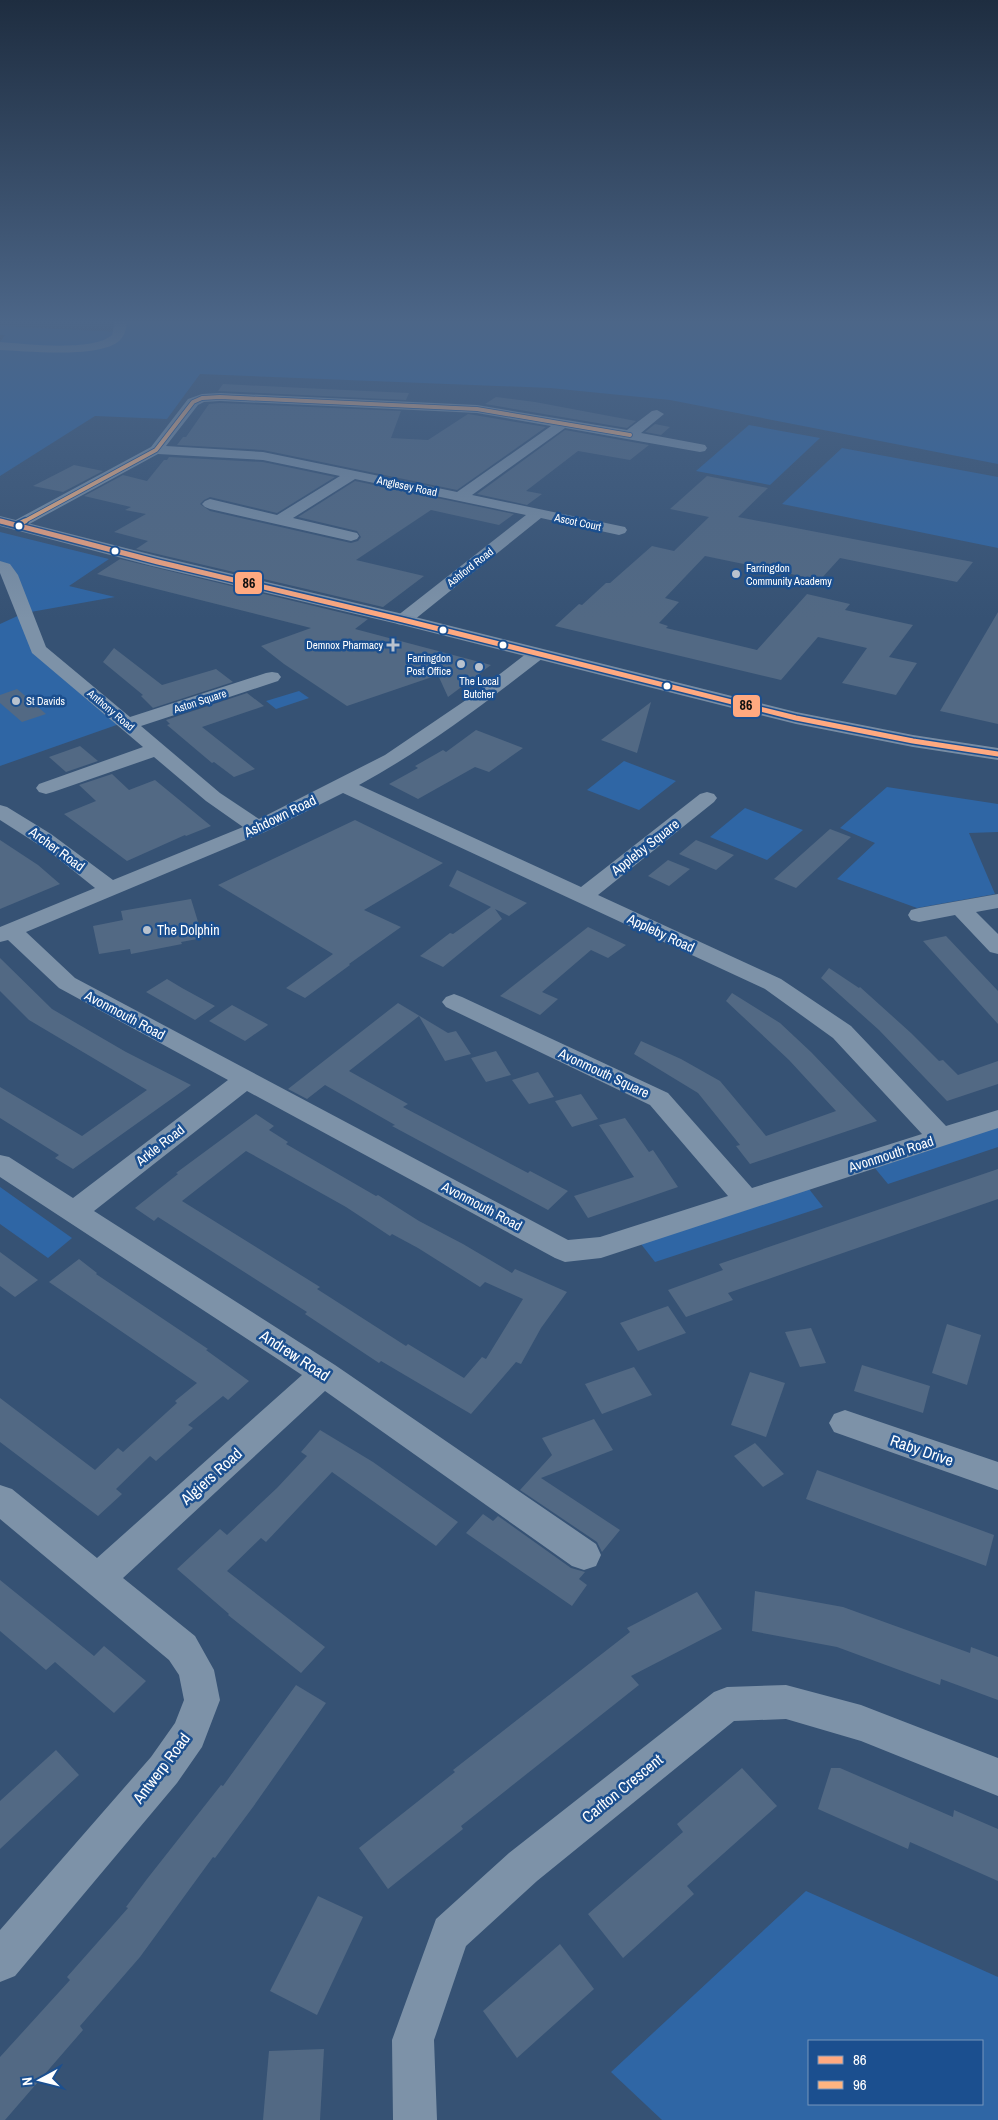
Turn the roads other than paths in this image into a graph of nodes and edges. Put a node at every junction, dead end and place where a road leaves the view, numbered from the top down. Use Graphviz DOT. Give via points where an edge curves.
graph roads {
  1 [pos="178,421"];
  2 [pos="545,421"];
  3 [pos="648,421"];
  4 [pos="562,424"];
  5 [pos="630,435"];
  6 [pos="712,438"];
  7 [pos="700,448"];
  8 [pos="156,450"];
  9 [pos="688,459"];
  10 [pos="352,474"];
  11 [pos="459,497"];
  12 [pos="210,504"];
  13 [pos="538,514"];
  14 [pos="281,519"];
  15 [pos="9,523"];
  16 [pos="619,530"];
  17 [pos="351,536"];
  18 [pos="0,566"];
  19 [pos="403,620"];
  20 [pos="537,654"];
  21 [pos="272,677"];
  22 [pos="128,724"];
  23 [pos="157,749"];
  24 [pos="998,754"];
  25 [pos="343,785"];
  26 [pos="46,788"];
  27 [pos="707,798"];
  28 [pos="0,811"];
  29 [pos="258,828"];
  30 [pos="112,890"];
  31 [pos="582,897"];
  32 [pos="998,901"];
  33 [pos="960,908"];
  34 [pos="919,915"];
  35 [pos="6,933"];
  36 [pos="998,947"];
  37 [pos="454,1002"];
  38 [pos="246,1079"];
  39 [pos="998,1119"];
  40 [pos="941,1138"];
  41 [pos="0,1164"];
  42 [pos="747,1200"];
  43 [pos="74,1212"];
  44 [pos="324,1374"];
  45 [pos="845,1423"];
  46 [pos="997,1471"];
  47 [pos="0,1499"];
  48 [pos="584,1555"];
  49 [pos="99,1578"];
  50 [pos="998,1776"];
  51 [pos="0,1962"];
  52 [pos="415,2120"];
  1 -- 8 [label="street"];
  2 -- 4 [label="street"];
  3 -- 5 [label="street"];
  4 -- 5 [label="street"];
  4 -- 11 [label="street"];
  5 -- 7 [label="street"];
  6 -- 7 [label="street"];
  7 -- 9 [label="street"];
  8 -- 10 [label="street, Anglesey Road" via="263,456"];
  8 -- 15 [label="street"];
  10 -- 11 [label="street, Anglesey Road"];
  10 -- 14 [label="street"];
  11 -- 13 [label="street, Anglesey Road"];
  12 -- 14 [label="street"];
  13 -- 16 [label="street, Ascot Court"];
  13 -- 19 [label="street, Ashford Road"];
  14 -- 17 [label="street"];
  15 -- 19 [label="street"];
  18 -- 22 [label="street, Anthony Road" via="10,575 38,649"];
  19 -- 20 [label="street"];
  20 -- 24 [label="street" via="796,718"];
  20 -- 25 [label="street, Ashdown Road" via="473,704 392,759"];
  21 -- 22 [label="street, Aston Square"];
  22 -- 23 [label="street, Anthony Road"];
  23 -- 26 [label="street"];
  23 -- 29 [label="street, Anthony Road" via="214,797"];
  25 -- 29 [label="street, Ashdown Road"];
  25 -- 31 [label="street, Appleby Road"];
  27 -- 31 [label="street, Appleby Square"];
  28 -- 30 [label="street, Archer Road" via="70,856"];
  29 -- 30 [label="street, Ashdown Road"];
  30 -- 35 [label="street, Ashdown Road"];
  31 -- 40 [label="street, Appleby Road" via="773,984 842,1032"];
  32 -- 33 [label="street"];
  33 -- 34 [label="street"];
  33 -- 36 [label="street"];
  35 -- 38 [label="street, Avonmouth Road" via="67,983"];
  37 -- 42 [label="street, Avonmouth Square" via="659,1099"];
  38 -- 42 [label="street, Avonmouth Road" via="565,1251 601,1247"];
  38 -- 43 [label="street, Arkle Road"];
  39 -- 40 [label="street, Avonmouth Road"];
  40 -- 42 [label="street, Avonmouth Road"];
  41 -- 43 [label="street, Andrew Road"];
  43 -- 44 [label="street, Andrew Road"];
  44 -- 48 [label="street, Andrew Road"];
  44 -- 49 [label="street, Algiers Road"];
  45 -- 46 [label="street, Raby Drive"];
  47 -- 49 [label="street, Antwerp Road"];
  49 -- 51 [label="street, Antwerp Road" via="182,1648 196,1670 202,1700 189,1734 164,1770"];
  50 -- 52 [label="street, Carlton Crescent" via="861,1723 786,1702 727,1704 523,1867 450,1933 413,2040"];
}
